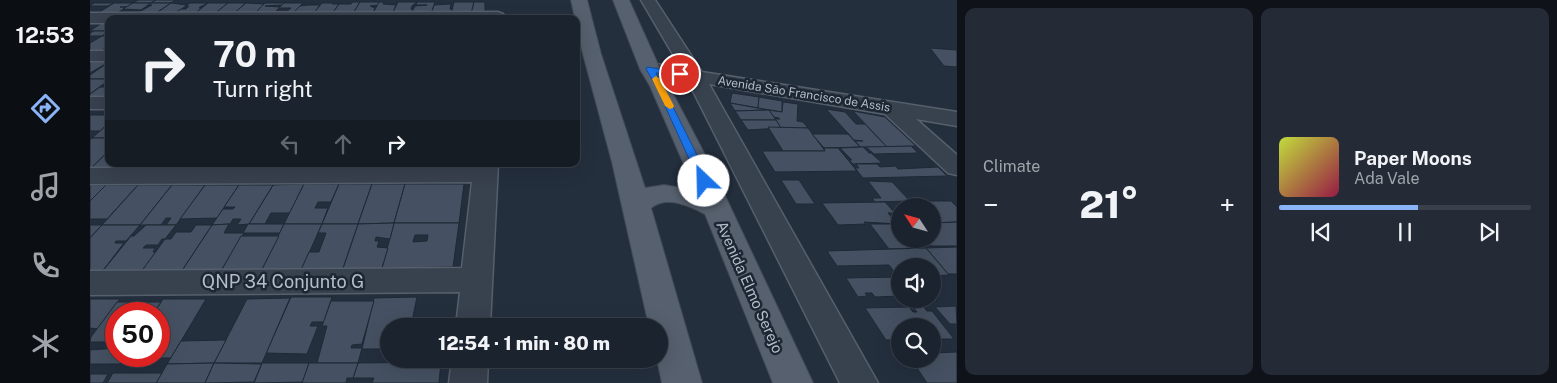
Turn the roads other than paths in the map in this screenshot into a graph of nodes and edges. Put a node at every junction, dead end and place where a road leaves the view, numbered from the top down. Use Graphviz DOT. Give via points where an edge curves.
graph roads {
  1 [pos="499,0"];
  2 [pos="579,0"];
  3 [pos="621,0"];
  4 [pos="648,0"];
  5 [pos="498,15"];
  6 [pos="90,18"];
  7 [pos="105,18"];
  8 [pos="90,56"];
  9 [pos="105,56"];
  10 [pos="650,69"];
  11 [pos="695,76"];
  12 [pos="90,103"];
  13 [pos="105,103"];
  14 [pos="892,109"];
  15 [pos="957,120"];
  16 [pos="625,162"];
  17 [pos="698,168"];
  18 [pos="957,168"];
  19 [pos="486,169"];
  20 [pos="90,176"];
  21 [pos="635,206"];
  22 [pos="716,208"];
  23 [pos="476,280"];
  24 [pos="90,283"];
  25 [pos="473,318"];
  26 [pos="469,368"];
  27 [pos="468,383"];
  28 [pos="682,383"];
  29 [pos="793,383"];
  30 [pos="859,383"];
  1 -- 5 [label="street"];
  2 -- 16 [label="main road"];
  3 -- 10 [label="main road, Avenida Elmo Serejo"];
  4 -- 11 [label="street"];
  6 -- 7 [label="street"];
  8 -- 9 [label="street"];
  10 -- 11 [label="street, Avenida São Francisco de Assis"];
  10 -- 17 [label="main road, Avenida Elmo Serejo"];
  11 -- 14 [label="street, Avenida São Francisco de Assis"];
  11 -- 30 [label="street"];
  12 -- 13 [label="street"];
  14 -- 15 [label="street, Avenida São Francisco de Assis"];
  14 -- 18 [label="street"];
  16 -- 17 [label="main road" via="634,170 650,176 668,177"];
  16 -- 21 [label="main road"];
  17 -- 22 [label="main road, Avenida Elmo Serejo"];
  19 -- 20 [label="street"];
  19 -- 23 [label="street"];
  21 -- 22 [label="main road" via="643,198 677,194"];
  21 -- 28 [label="main road"];
  22 -- 29 [label="main road, Avenida Elmo Serejo"];
  23 -- 24 [label="street, QNP 34 Conjunto G"];
  23 -- 25 [label="street"];
  26 -- 27 [label="street"];
}
